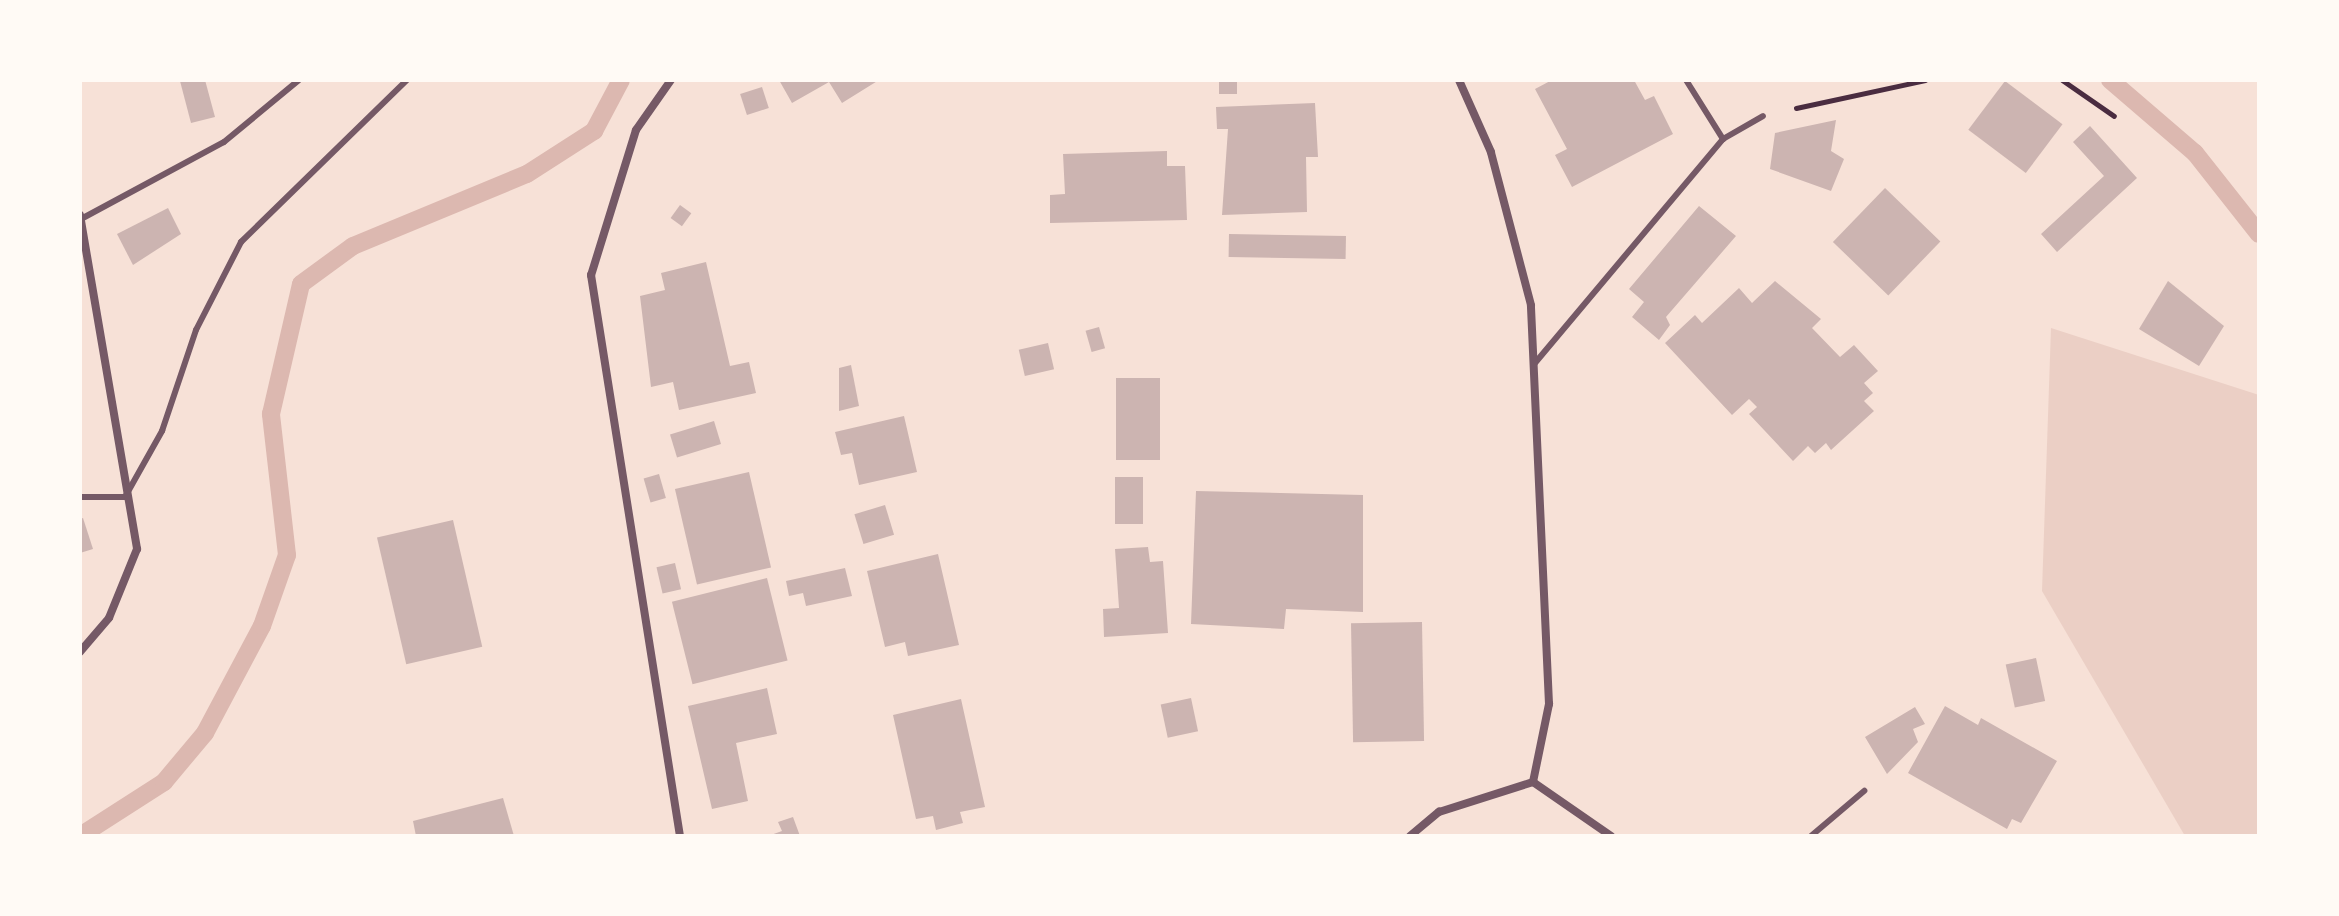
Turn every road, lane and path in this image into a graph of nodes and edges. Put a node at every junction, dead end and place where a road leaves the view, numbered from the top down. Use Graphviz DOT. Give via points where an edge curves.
graph roads {
  1 [pos="299,80"];
  2 [pos="407,80"];
  3 [pos="671,80"];
  4 [pos="1459,80"];
  5 [pos="1686,80"];
  6 [pos="1925,80"];
  7 [pos="2062,80"];
  8 [pos="1763,116"];
  9 [pos="2114,116"];
  10 [pos="1723,139"];
  11 [pos="80,217"];
  12 [pos="1535,363"];
  13 [pos="80,497"];
  14 [pos="125,497"];
  15 [pos="80,652"];
  16 [pos="1533,782"];
  17 [pos="1864,791"];
  18 [pos="680,836"];
  19 [pos="1410,836"];
  20 [pos="1611,836"];
  21 [pos="1811,836"];
  1 -- 11 [label="lane" via="224,142"];
  2 -- 14 [label="lane" via="241,242 196,330 162,431"];
  3 -- 18 [label="street" via="636,130 591,275"];
  4 -- 12 [label="street" via="1491,152 1531,305"];
  5 -- 10 [label="lane"];
  6 -- 8 [label="path"];
  7 -- 9 [label="path"];
  8 -- 10 [label="lane"];
  10 -- 12 [label="lane"];
  11 -- 14 [label="street" via="125,458"];
  12 -- 16 [label="street" via="1549,704"];
  13 -- 14 [label="lane"];
  14 -- 15 [label="street" via="137,549 109,618"];
  16 -- 19 [label="street" via="1439,812"];
  16 -- 20 [label="street"];
  17 -- 21 [label="lane"];
}
